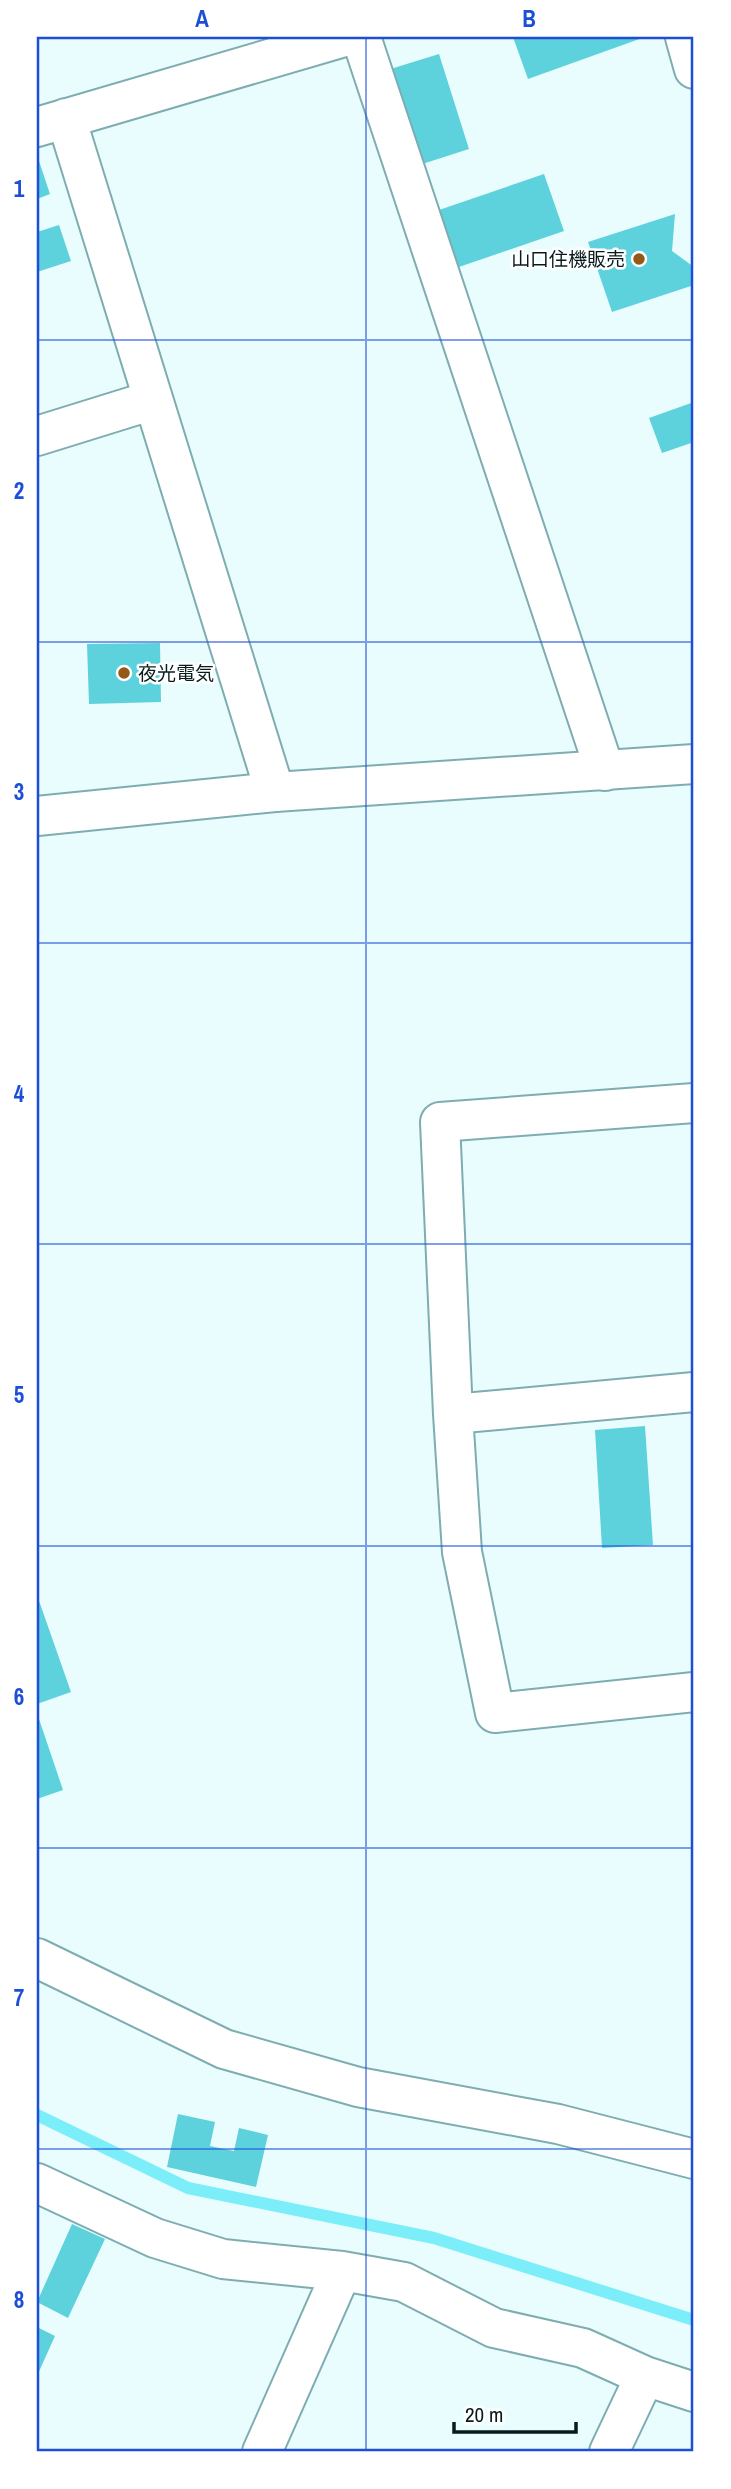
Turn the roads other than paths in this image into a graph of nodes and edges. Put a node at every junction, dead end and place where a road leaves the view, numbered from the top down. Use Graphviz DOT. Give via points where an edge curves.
graph roads {
  1 [pos="344,37"];
  2 [pos="361,37"];
  3 [pos="685,37"];
  4 [pos="694,69"];
  5 [pos="51,122"];
  6 [pos="153,400"];
  7 [pos="37,436"];
  8 [pos="694,764"];
  9 [pos="605,771"];
  10 [pos="275,792"];
  11 [pos="37,816"];
  12 [pos="694,1103"];
  13 [pos="694,1392"];
  14 [pos="453,1413"];
  15 [pos="694,1692"];
  16 [pos="37,1958"];
  17 [pos="694,2159"];
  18 [pos="37,2183"];
  19 [pos="342,2271"];
  20 [pos="645,2376"];
  21 [pos="694,2392"];
  22 [pos="262,2452"];
  23 [pos="609,2452"];
  1 -- 5 [label="street"];
  2 -- 9 [label="street"];
  3 -- 4 [label="street"];
  5 -- 6 [label="street"];
  6 -- 7 [label="street"];
  6 -- 10 [label="street"];
  8 -- 9 [label="street"];
  9 -- 10 [label="street"];
  10 -- 11 [label="street"];
  12 -- 14 [label="street" via="440,1122"];
  13 -- 14 [label="street"];
  14 -- 15 [label="street" via="462,1552 495,1713"];
  16 -- 17 [label="street" via="225,2049 358,2087 558,2124"];
  18 -- 19 [label="street" via="155,2238 223,2259"];
  19 -- 20 [label="street" via="404,2282 494,2328 583,2348"];
  19 -- 22 [label="street"];
  20 -- 21 [label="street"];
  20 -- 23 [label="street"];
}
